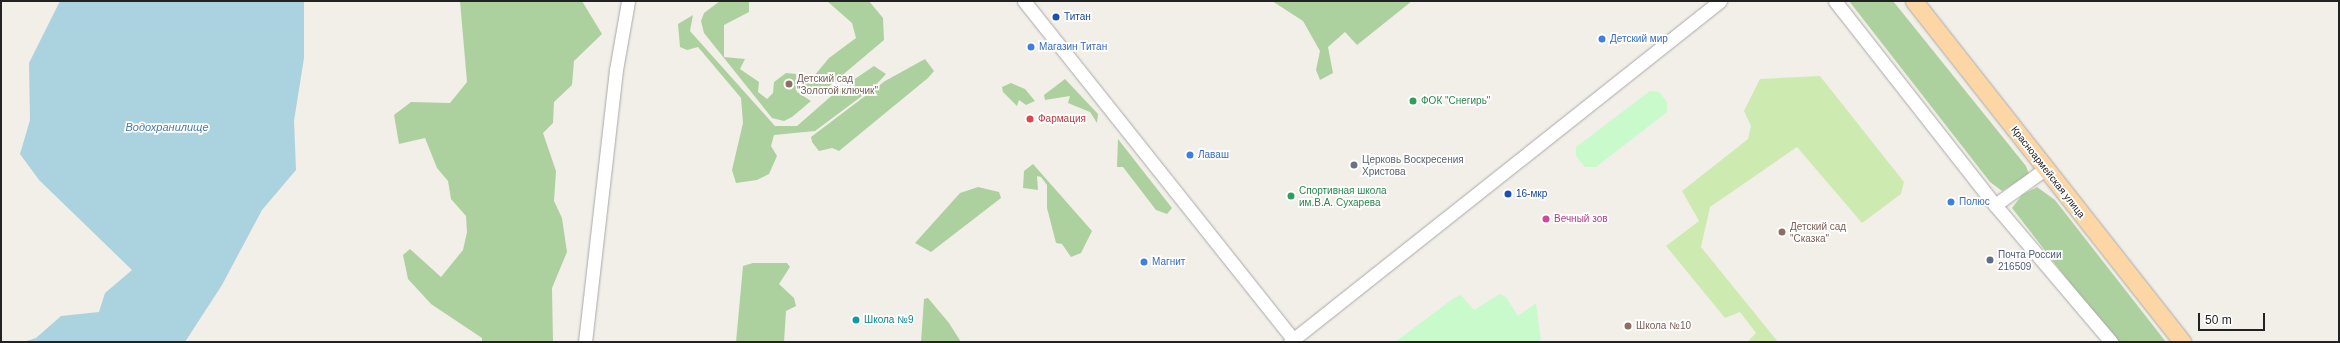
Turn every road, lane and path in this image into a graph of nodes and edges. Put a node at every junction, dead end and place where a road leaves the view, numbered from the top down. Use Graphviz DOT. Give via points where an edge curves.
graph roads {
  1 [pos="628,1"];
  2 [pos="1024,1"];
  3 [pos="1720,1"];
  4 [pos="1835,1"];
  5 [pos="1914,1"];
  6 [pos="2045,169"];
  7 [pos="1995,205"];
  8 [pos="1293,341"];
  9 [pos="585,342"];
  10 [pos="2110,342"];
  11 [pos="2182,342"];
  1 -- 9 [label="street" via="616,70"];
  2 -- 8 [label="street"];
  3 -- 8 [label="street"];
  4 -- 7 [label="street"];
  5 -- 6 [label="main road, Красноармейская улица"];
  6 -- 7 [label="street"];
  6 -- 11 [label="main road, Красноармейская улица"];
  7 -- 10 [label="street"];
}
